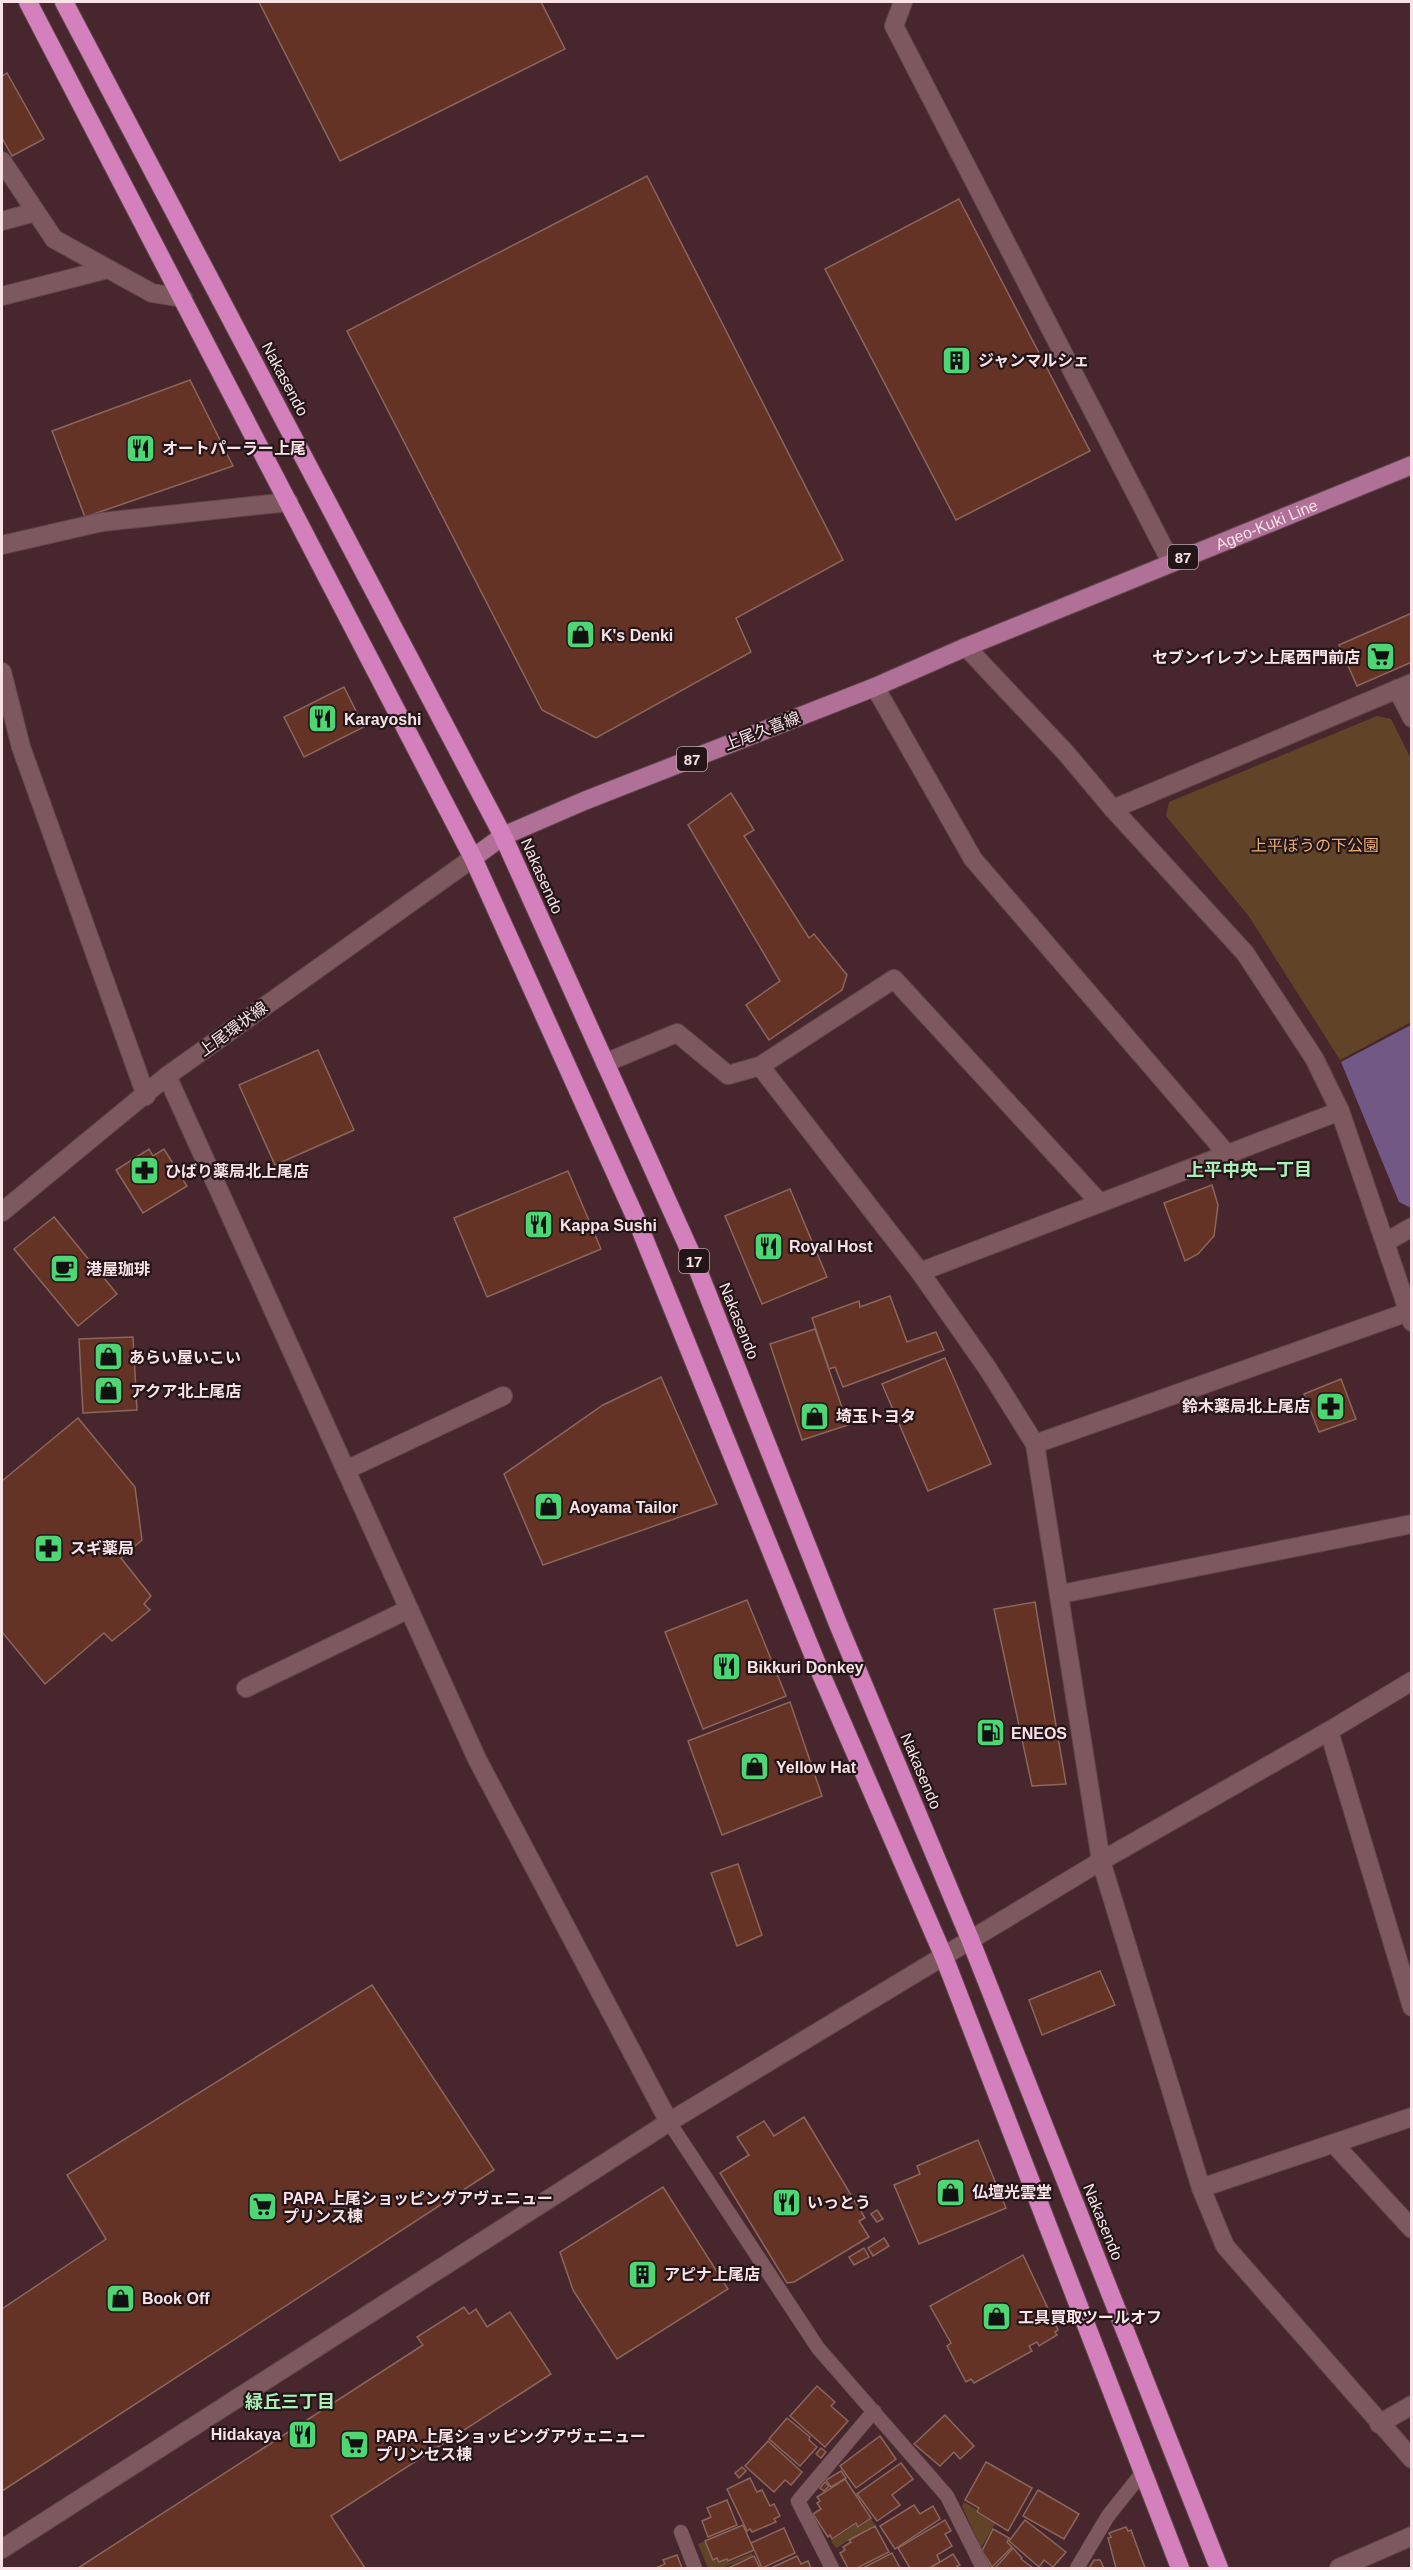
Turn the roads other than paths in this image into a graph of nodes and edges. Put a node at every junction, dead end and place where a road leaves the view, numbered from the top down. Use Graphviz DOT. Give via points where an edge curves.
graph roads {
  1 [pos="28,2"];
  2 [pos="64,2"];
  3 [pos="903,2"];
  4 [pos="2,161"];
  5 [pos="35,212"];
  6 [pos="2,221"];
  7 [pos="108,269"];
  8 [pos="2,296"];
  9 [pos="183,298"];
  10 [pos="1412,465"];
  11 [pos="289,502"];
  12 [pos="2,545"];
  13 [pos="1171,562"];
  14 [pos="960,649"];
  15 [pos="2,672"];
  16 [pos="1404,686"];
  17 [pos="875,687"];
  18 [pos="1412,718"];
  19 [pos="9,731"];
  20 [pos="1113,809"];
  21 [pos="503,837"];
  22 [pos="473,858"];
  23 [pos="605,1063"];
  24 [pos="760,1066"];
  25 [pos="167,1076"];
  26 [pos="146,1096"];
  27 [pos="1340,1110"];
  28 [pos="1227,1154"];
  29 [pos="1100,1203"];
  30 [pos="2,1212"];
  31 [pos="1412,1227"];
  32 [pos="1386,1242"];
  33 [pos="920,1272"];
  34 [pos="1410,1317"];
  35 [pos="503,1396"];
  36 [pos="1035,1444"];
  37 [pos="346,1470"];
  38 [pos="1412,1524"];
  39 [pos="1061,1594"];
  40 [pos="409,1609"];
  41 [pos="1412,1681"];
  42 [pos="246,1688"];
  43 [pos="1329,1731"];
  44 [pos="1101,1861"];
  45 [pos="970,1939"];
  46 [pos="944,1957"];
  47 [pos="1412,2007"];
  48 [pos="1412,2117"];
  49 [pos="669,2122"];
  50 [pos="1334,2144"];
  51 [pos="1201,2188"];
  52 [pos="1412,2229"];
  53 [pos="1412,2405"];
  54 [pos="874,2411"];
  55 [pos="1380,2424"];
  56 [pos="1412,2460"];
  57 [pos="1143,2472"];
  58 [pos="681,2532"];
  59 [pos="1412,2536"];
  60 [pos="2,2549"];
  61 [pos="695,2568"];
  62 [pos="831,2568"];
  63 [pos="983,2568"];
  64 [pos="1077,2568"];
  65 [pos="1180,2568"];
  66 [pos="1219,2568"];
  67 [pos="1339,2568"];
  1 -- 9 [label="highway, 17"];
  2 -- 21 [label="highway, Nakasendo / 17"];
  3 -- 13 [label="street" via="894,26"];
  4 -- 5 [label="street"];
  5 -- 6 [label="street"];
  5 -- 7 [label="street" via="54,239"];
  7 -- 8 [label="street"];
  7 -- 9 [label="street" via="152,293"];
  9 -- 11 [label="highway, 17"];
  10 -- 13 [label="main road, Ageo-Kuki Line / 87"];
  11 -- 12 [label="street" via="102,522"];
  11 -- 22 [label="highway, 17"];
  13 -- 14 [label="main road, Ageo-Kuki Line / 87"];
  14 -- 17 [label="main road, 上尾久喜線 / 87"];
  14 -- 20 [label="street" via="1066,753"];
  15 -- 19 [label="street"];
  16 -- 18 [label="street"];
  16 -- 20 [label="street"];
  17 -- 21 [label="main road, 上尾久喜線 / 87" via="584,801"];
  17 -- 28 [label="street" via="973,859"];
  19 -- 26 [label="street"];
  20 -- 27 [label="street" via="1245,953 1314,1058"];
  21 -- 22 [label="main road, 上尾久喜線 / 87"];
  21 -- 23 [label="highway, Nakasendo / 17"];
  22 -- 25 [label="street, 上尾環状線"];
  22 -- 46 [label="highway, 17" via="637,1221 821,1674"];
  23 -- 24 [label="street" via="677,1033 728,1075"];
  23 -- 45 [label="highway, Nakasendo / 17" via="694,1260 838,1624"];
  24 -- 29 [label="street" via="894,979"];
  24 -- 33 [label="street"];
  25 -- 26 [label="street, 上尾環状線"];
  25 -- 37 [label="street"];
  26 -- 30 [label="street, 上尾環状線"];
  27 -- 28 [label="street"];
  27 -- 32 [label="street"];
  28 -- 29 [label="street"];
  29 -- 33 [label="street"];
  31 -- 32 [label="street"];
  32 -- 34 [label="street"];
  33 -- 36 [label="street"];
  34 -- 36 [label="street"];
  35 -- 37 [label="street"];
  36 -- 39 [label="street"];
  37 -- 40 [label="street"];
  38 -- 39 [label="street"];
  39 -- 44 [label="street"];
  40 -- 42 [label="street"];
  40 -- 49 [label="street" via="477,1760"];
  41 -- 43 [label="street"];
  43 -- 44 [label="street"];
  43 -- 47 [label="street"];
  44 -- 45 [label="street"];
  44 -- 51 [label="street"];
  45 -- 46 [label="street"];
  45 -- 66 [label="highway, Nakasendo / 17"];
  46 -- 49 [label="street"];
  46 -- 57 [label="highway, 17"];
  48 -- 50 [label="street"];
  49 -- 54 [label="lane" via="818,2348"];
  49 -- 60 [label="street"];
  50 -- 51 [label="street"];
  50 -- 52 [label="street"];
  51 -- 55 [label="street" via="1225,2246"];
  53 -- 55 [label="street"];
  54 -- 62 [label="lane" via="798,2501"];
  54 -- 63 [label="lane" via="947,2496"];
  55 -- 56 [label="street"];
  57 -- 64 [label="lane" via="1108,2516"];
  57 -- 65 [label="highway, 17"];
  58 -- 61 [label="lane"];
  59 -- 67 [label="street"];
}
